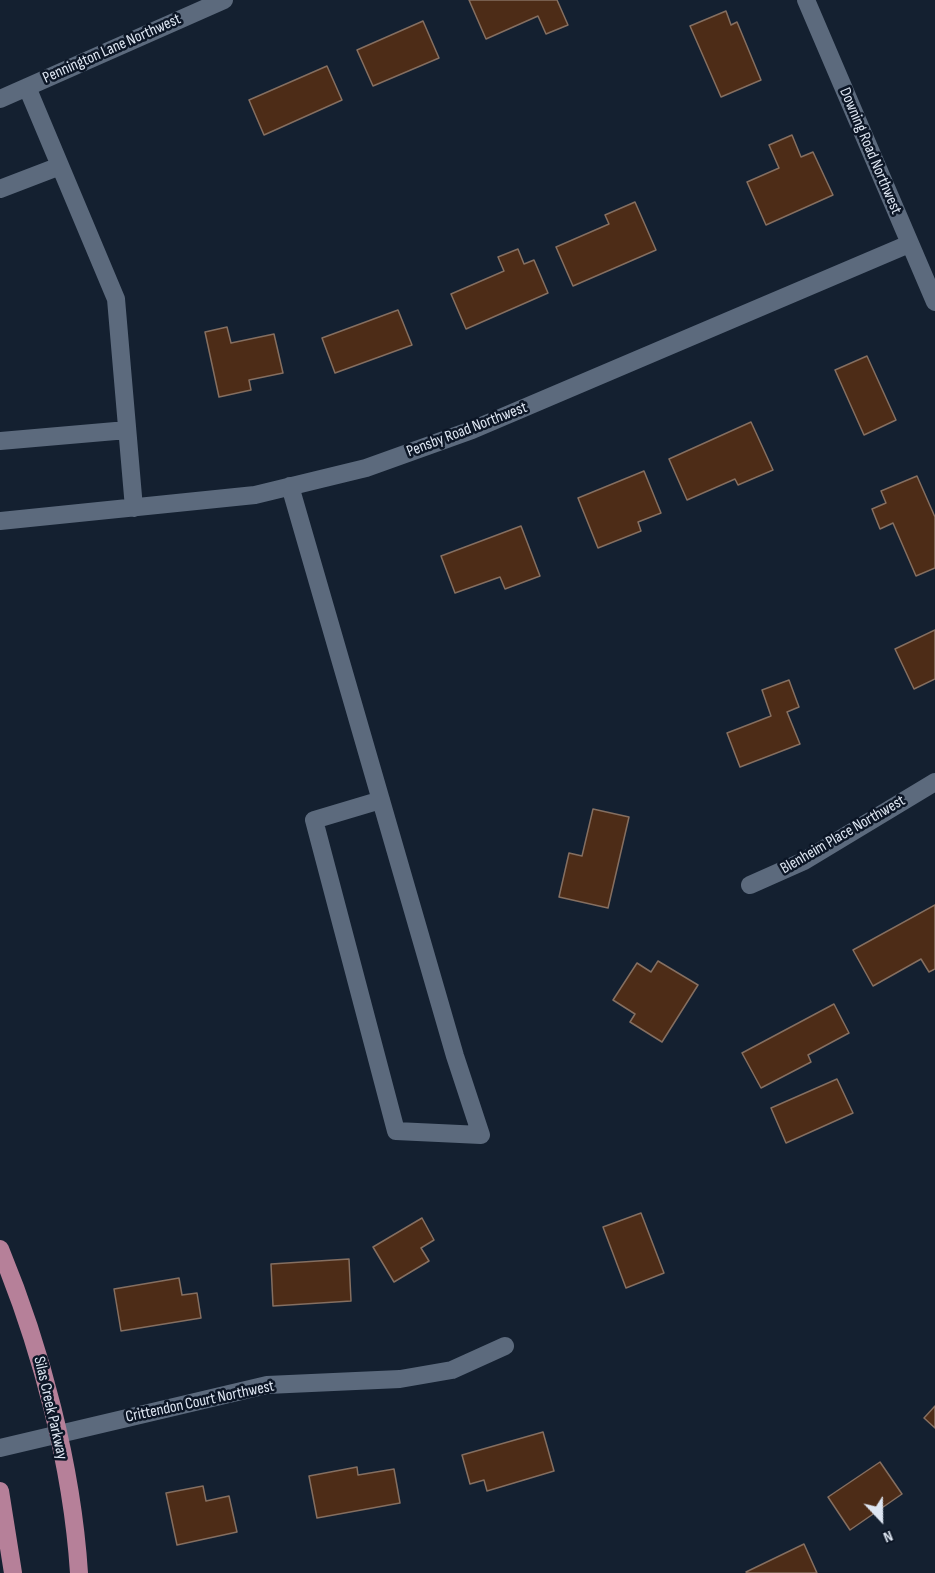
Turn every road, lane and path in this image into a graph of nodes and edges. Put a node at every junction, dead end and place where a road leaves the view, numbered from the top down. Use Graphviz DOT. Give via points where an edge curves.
graph roads {
  1 [pos="224,0"];
  2 [pos="806,0"];
  3 [pos="27,87"];
  4 [pos="0,99"];
  5 [pos="60,166"];
  6 [pos="0,189"];
  7 [pos="909,244"];
  8 [pos="935,302"];
  9 [pos="127,430"];
  10 [pos="0,441"];
  11 [pos="290,486"];
  12 [pos="134,508"];
  13 [pos="0,521"];
  14 [pos="935,782"];
  15 [pos="381,800"];
  16 [pos="750,885"];
  17 [pos="0,1249"];
  18 [pos="505,1346"];
  19 [pos="57,1434"];
  20 [pos="0,1448"];
  21 [pos="0,1491"];
  22 [pos="13,1573"];
  23 [pos="79,1573"];
  1 -- 3 [label="street, Pennington Lane Northwest"];
  2 -- 7 [label="street, Downing Road Northwest"];
  3 -- 4 [label="street, Pennington Lane Northwest"];
  3 -- 5 [label="street"];
  5 -- 6 [label="street"];
  5 -- 9 [label="street" via="116,299"];
  7 -- 8 [label="street, Downing Road Northwest"];
  7 -- 11 [label="street, Pensby Road Northwest" via="472,430 366,468"];
  9 -- 10 [label="street"];
  9 -- 12 [label="street"];
  11 -- 12 [label="street, Pensby Road Northwest" via="255,495"];
  11 -- 15 [label="street"];
  12 -- 13 [label="street, Pensby Road Northwest"];
  14 -- 16 [label="street, Blenheim Place Northwest" via="804,861"];
  15 -- 15 [label="street" via="455,1056 481,1135 396,1131 314,820"];
  17 -- 19 [label="main road, Silas Creek Parkway" via="20,1296"];
  18 -- 19 [label="street, Crittendon Court Northwest" via="452,1370 400,1379 267,1385"];
  19 -- 20 [label="street, Crittendon Court Northwest"];
  19 -- 23 [label="main road, Silas Creek Parkway"];
  21 -- 22 [label="main road"];
}
